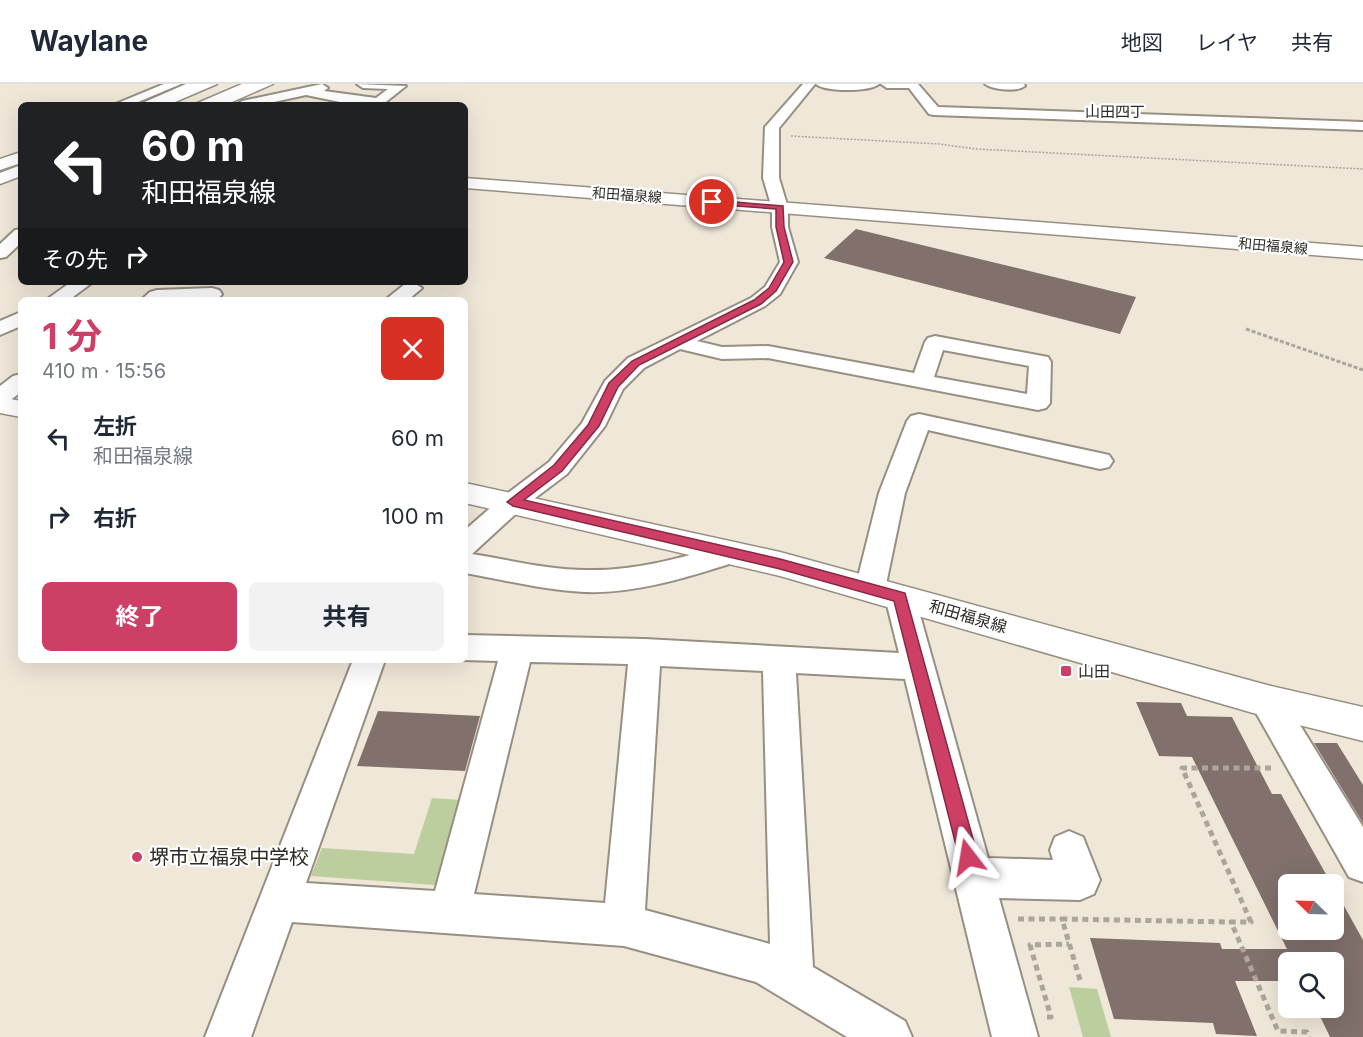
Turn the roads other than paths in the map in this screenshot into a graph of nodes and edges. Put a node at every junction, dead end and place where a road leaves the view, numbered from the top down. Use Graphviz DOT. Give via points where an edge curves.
graph roads {
  1 [pos="198,84"];
  2 [pos="210,84"];
  3 [pos="224,84"];
  4 [pos="241,84"];
  5 [pos="254,84"];
  6 [pos="266,84"];
  7 [pos="341,84"];
  8 [pos="363,84"];
  9 [pos="809,84"];
  10 [pos="822,84"];
  11 [pos="873,84"];
  12 [pos="887,84"];
  13 [pos="991,84"];
  14 [pos="1019,86"];
  15 [pos="304,91"];
  16 [pos="182,94"];
  17 [pos="136,102"];
  18 [pos="153,102"];
  19 [pos="162,102"];
  20 [pos="177,102"];
  21 [pos="216,102"];
  22 [pos="254,102"];
  23 [pos="1363,126"];
  24 [pos="18,158"];
  25 [pos="18,163"];
  26 [pos="0,165"];
  27 [pos="0,170"];
  28 [pos="18,173"];
  29 [pos="0,181"];
  30 [pos="468,183"];
  31 [pos="780,207"];
  32 [pos="18,237"];
  33 [pos="0,253"];
  34 [pos="1363,253"];
  35 [pos="79,285"];
  36 [pos="412,288"];
  37 [pos="214,292"];
  38 [pos="61,297"];
  39 [pos="156,297"];
  40 [pos="399,297"];
  41 [pos="0,314"];
  42 [pos="18,317"];
  43 [pos="18,319"];
  44 [pos="0,329"];
  45 [pos="680,343"];
  46 [pos="922,381"];
  47 [pos="18,383"];
  48 [pos="0,397"];
  49 [pos="0,405"];
  50 [pos="18,408"];
  51 [pos="1100,461"];
  52 [pos="468,494"];
  53 [pos="513,502"];
  54 [pos="468,543"];
  55 [pos="732,553"];
  56 [pos="468,564"];
  57 [pos="885,593"];
  58 [pos="468,648"];
  59 [pos="517,649"];
  60 [pos="645,652"];
  61 [pos="779,659"];
  62 [pos="368,663"];
  63 [pos="919,667"];
  64 [pos="1267,701"];
  65 [pos="1363,724"];
  66 [pos="1069,850"];
  67 [pos="1363,864"];
  68 [pos="974,878"];
  69 [pos="281,901"];
  70 [pos="449,913"];
  71 [pos="624,925"];
  72 [pos="792,978"];
  73 [pos="228,1037"];
  74 [pos="889,1037"];
  75 [pos="1015,1037"];
  1 -- 18 [label="main road"];
  2 -- 16 [label="main road"];
  3 -- 20 [label="main road"];
  4 -- 16 [label="main road"];
  5 -- 21 [label="main road"];
  6 -- 21 [label="main road"];
  7 -- 15 [label="street"];
  8 -- 15 [label="street" via="400,86 379,102"];
  9 -- 31 [label="street" via="772,127 771,178"];
  10 -- 11 [label="street"];
  12 -- 23 [label="street" via="912,85 934,111"];
  13 -- 14 [label="street"];
  15 -- 22 [label="street"];
  16 -- 17 [label="street"];
  16 -- 19 [label="main road"];
  24 -- 26 [label="main road"];
  25 -- 27 [label="main road"];
  28 -- 29 [label="main road"];
  30 -- 31 [label="main road, 和田福泉線"];
  31 -- 34 [label="main road, 和田福泉線"];
  31 -- 45 [label="street" via="780,227 789,262 773,290"];
  32 -- 33 [label="street"];
  35 -- 38 [label="street"];
  36 -- 40 [label="street"];
  37 -- 39 [label="street"];
  41 -- 42 [label="street"];
  43 -- 44 [label="street"];
  45 -- 46 [label="street" via="722,353 768,352"];
  45 -- 53 [label="street" via="636,363 613,386 593,426 558,468"];
  46 -- 46 [label="street" via="935,342 1040,362 1038,403"];
  47 -- 48 [label="street"];
  49 -- 50 [label="main road"];
  51 -- 57 [label="street" via="920,421 892,493"];
  52 -- 53 [label="main road, 和田福泉線"];
  53 -- 54 [label="street"];
  53 -- 55 [label="main road, 和田福泉線"];
  55 -- 56 [label="street" via="660,574 601,581 555,578"];
  55 -- 57 [label="main road, 和田福泉線"];
  57 -- 63 [label="street"];
  57 -- 64 [label="main road, 和田福泉線"];
  58 -- 59 [label="street"];
  59 -- 60 [label="street"];
  59 -- 70 [label="street"];
  60 -- 61 [label="street"];
  60 -- 71 [label="street"];
  61 -- 63 [label="street"];
  61 -- 72 [label="street"];
  62 -- 69 [label="street"];
  63 -- 68 [label="street"];
  64 -- 65 [label="main road, 和田福泉線"];
  64 -- 67 [label="street"];
  66 -- 68 [label="street" via="1080,880"];
  68 -- 75 [label="street"];
  69 -- 70 [label="street"];
  69 -- 73 [label="street"];
  70 -- 71 [label="street"];
  71 -- 72 [label="street" via="765,963"];
  72 -- 74 [label="street"];
}
